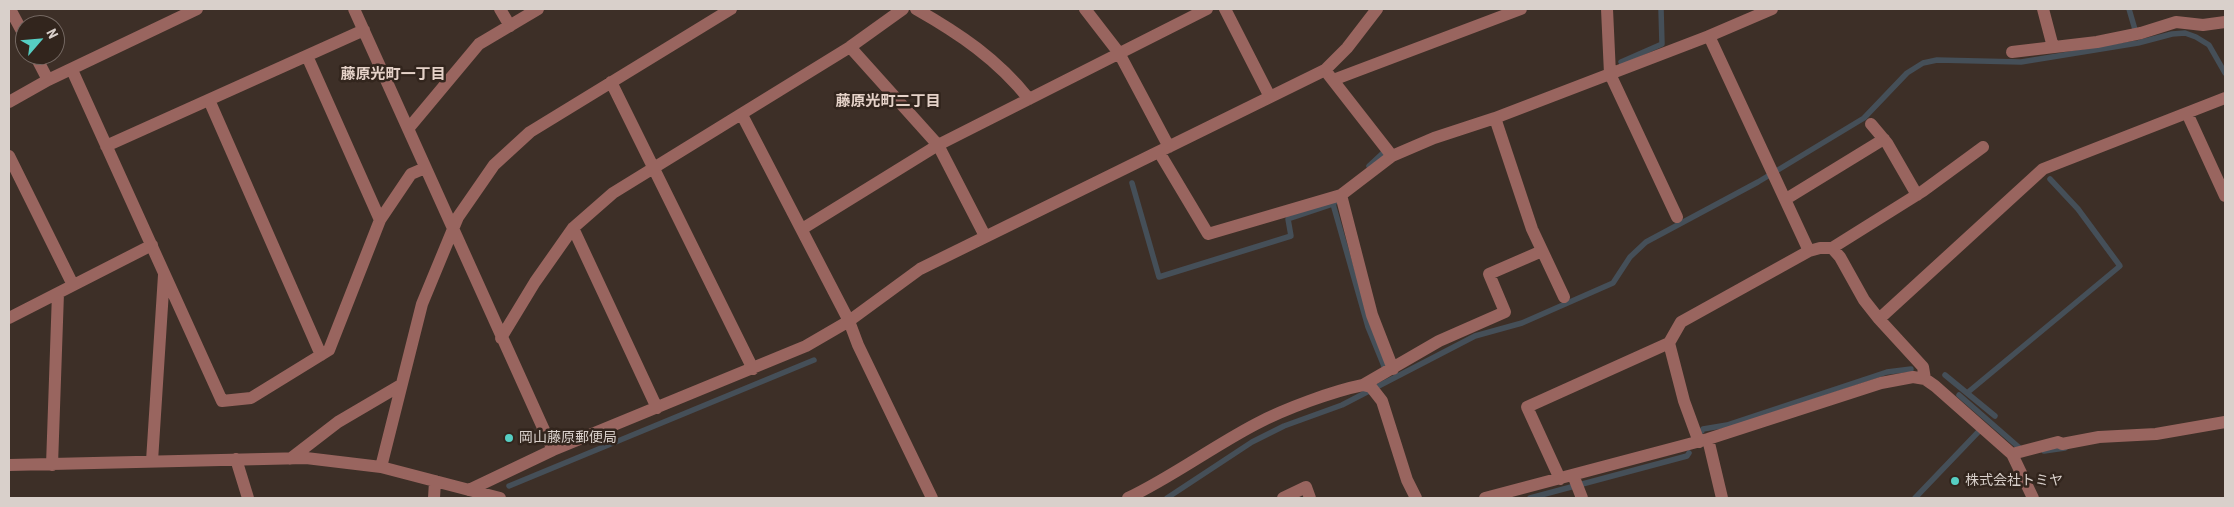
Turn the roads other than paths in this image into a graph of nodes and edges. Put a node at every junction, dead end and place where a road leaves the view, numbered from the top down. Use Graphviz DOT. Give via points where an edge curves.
graph roads {
  1 [pos="197,9"];
  2 [pos="354,9"];
  3 [pos="500,9"];
  4 [pos="538,9"];
  5 [pos="731,9"];
  6 [pos="903,9"];
  7 [pos="916,9"];
  8 [pos="1085,9"];
  9 [pos="1206,9"];
  10 [pos="1225,9"];
  11 [pos="1376,9"];
  12 [pos="1521,9"];
  13 [pos="1607,9"];
  14 [pos="1772,9"];
  15 [pos="2043,9"];
  16 [pos="2225,22"];
  17 [pos="510,26"];
  18 [pos="364,30"];
  19 [pos="1709,36"];
  20 [pos="850,47"];
  21 [pos="2053,47"];
  22 [pos="2012,52"];
  23 [pos="1119,53"];
  24 [pos="307,56"];
  25 [pos="40,65"];
  26 [pos="72,70"];
  27 [pos="1610,74"];
  28 [pos="1329,75"];
  29 [pos="48,80"];
  30 [pos="611,82"];
  31 [pos="1270,97"];
  32 [pos="2225,98"];
  33 [pos="1029,99"];
  34 [pos="209,100"];
  35 [pos="9,102"];
  36 [pos="2187,113"];
  37 [pos="742,115"];
  38 [pos="1495,118"];
  39 [pos="1871,124"];
  40 [pos="408,129"];
  41 [pos="1884,139"];
  42 [pos="938,145"];
  43 [pos="106,146"];
  44 [pos="1982,147"];
  45 [pos="1164,149"];
  46 [pos="9,156"];
  47 [pos="1392,156"];
  48 [pos="425,168"];
  49 [pos="653,169"];
  50 [pos="1341,195"];
  51 [pos="1917,195"];
  52 [pos="2225,196"];
  53 [pos="1786,199"];
  54 [pos="1677,217"];
  55 [pos="380,220"];
  56 [pos="573,228"];
  57 [pos="802,229"];
  58 [pos="452,230"];
  59 [pos="985,236"];
  60 [pos="152,246"];
  61 [pos="1832,248"];
  62 [pos="1542,251"];
  63 [pos="1809,251"];
  64 [pos="164,273"];
  65 [pos="73,285"];
  66 [pos="58,293"];
  67 [pos="1564,297"];
  68 [pos="9,318"];
  69 [pos="1879,319"];
  70 [pos="850,321"];
  71 [pos="501,338"];
  72 [pos="1669,343"];
  73 [pos="321,355"];
  74 [pos="753,369"];
  75 [pos="1389,371"];
  76 [pos="1925,379"];
  77 [pos="401,385"];
  78 [pos="1371,389"];
  79 [pos="657,408"];
  80 [pos="2225,422"];
  81 [pos="1703,441"];
  82 [pos="553,450"];
  83 [pos="2020,452"];
  84 [pos="236,459"];
  85 [pos="290,459"];
  86 [pos="152,461"];
  87 [pos="9,465"];
  88 [pos="52,465"];
  89 [pos="381,467"];
  90 [pos="1560,479"];
  91 [pos="435,481"];
  92 [pos="1577,486"];
  93 [pos="469,490"];
  94 [pos="1493,497"];
  95 [pos="248,498"];
  96 [pos="434,498"];
  97 [pos="500,498"];
  98 [pos="932,498"];
  99 [pos="1128,498"];
  100 [pos="1283,498"];
  101 [pos="1310,498"];
  102 [pos="1416,498"];
  103 [pos="1722,498"];
  104 [pos="2033,498"];
  1 -- 26 [label="street"];
  2 -- 18 [label="street"];
  3 -- 17 [label="street"];
  4 -- 17 [label="street"];
  5 -- 30 [label="street"];
  6 -- 20 [label="street"];
  7 -- 33 [label="street" via="954,31 987,56 1010,75"];
  8 -- 23 [label="street"];
  9 -- 23 [label="street"];
  10 -- 31 [label="street"];
  11 -- 28 [label="street"];
  12 -- 28 [label="street"];
  13 -- 27 [label="street"];
  14 -- 19 [label="street"];
  15 -- 21 [label="street"];
  16 -- 21 [label="street" via="2203,25 2176,22 2137,34"];
  17 -- 40 [label="street" via="479,44"];
  18 -- 24 [label="street"];
  18 -- 40 [label="street"];
  19 -- 27 [label="street"];
  19 -- 53 [label="street"];
  20 -- 37 [label="street"];
  20 -- 42 [label="street"];
  21 -- 22 [label="street"];
  23 -- 33 [label="street"];
  23 -- 45 [label="street"];
  24 -- 34 [label="street"];
  24 -- 55 [label="street"];
  25 -- 29 [label="street"];
  26 -- 29 [label="street"];
  26 -- 43 [label="street"];
  27 -- 38 [label="street"];
  27 -- 54 [label="street"];
  28 -- 31 [label="street"];
  28 -- 47 [label="street"];
  29 -- 35 [label="street"];
  30 -- 49 [label="street"];
  30 -- 58 [label="street" via="530,132 494,165"];
  31 -- 45 [label="street"];
  32 -- 36 [label="street"];
  33 -- 42 [label="street"];
  34 -- 43 [label="street"];
  34 -- 73 [label="street"];
  36 -- 52 [label="street"];
  36 -- 69 [label="street" via="2043,169"];
  37 -- 49 [label="street"];
  37 -- 57 [label="street"];
  38 -- 47 [label="street"];
  38 -- 62 [label="street"];
  39 -- 41 [label="street"];
  40 -- 48 [label="street"];
  41 -- 51 [label="street"];
  41 -- 53 [label="street"];
  42 -- 57 [label="street"];
  42 -- 59 [label="street"];
  43 -- 60 [label="street"];
  44 -- 51 [label="street"];
  45 -- 50 [label="street" via="1208,234"];
  45 -- 59 [label="street"];
  46 -- 65 [label="street"];
  47 -- 50 [label="street"];
  48 -- 55 [label="street" via="411,174"];
  48 -- 58 [label="street"];
  49 -- 56 [label="street" via="613,193"];
  49 -- 74 [label="street"];
  50 -- 75 [label="street"];
  51 -- 61 [label="street"];
  53 -- 63 [label="street"];
  55 -- 73 [label="street" via="329,350"];
  56 -- 71 [label="street"];
  56 -- 79 [label="street"];
  57 -- 70 [label="street"];
  58 -- 71 [label="street"];
  58 -- 77 [label="street" via="422,304"];
  59 -- 70 [label="street" via="920,269"];
  60 -- 64 [label="street"];
  60 -- 65 [label="street"];
  61 -- 63 [label="street"];
  61 -- 69 [label="street"];
  62 -- 67 [label="street"];
  62 -- 75 [label="street" via="1489,274 1505,312 1439,340"];
  63 -- 72 [label="street" via="1680,322"];
  64 -- 73 [label="street" via="222,401 251,398"];
  64 -- 86 [label="street"];
  65 -- 66 [label="street"];
  66 -- 68 [label="street"];
  66 -- 88 [label="street"];
  69 -- 76 [label="street" via="1923,367"];
  70 -- 74 [label="street" via="806,346"];
  70 -- 98 [label="street" via="858,345"];
  71 -- 82 [label="street"];
  72 -- 81 [label="street" via="1684,401"];
  72 -- 90 [label="street" via="1527,407"];
  74 -- 79 [label="street"];
  75 -- 78 [label="street"];
  76 -- 81 [label="street" via="1913,377 1881,383"];
  76 -- 83 [label="street" via="1982,428"];
  77 -- 85 [label="street" via="338,422"];
  77 -- 89 [label="street"];
  78 -- 99 [label="street" via="1287,410 1256,424"];
  78 -- 102 [label="street"];
  79 -- 82 [label="street"];
  80 -- 83 [label="street" via="2156,434 2058,442"];
  81 -- 92 [label="street"];
  81 -- 103 [label="street"];
  82 -- 93 [label="street"];
  83 -- 104 [label="street"];
  84 -- 85 [label="street"];
  84 -- 86 [label="street"];
  84 -- 95 [label="street"];
  85 -- 89 [label="street"];
  86 -- 88 [label="street"];
  87 -- 88 [label="street"];
  89 -- 91 [label="street"];
  90 -- 92 [label="street"];
  90 -- 94 [label="street"];
  91 -- 93 [label="street"];
  91 -- 96 [label="street"];
  93 -- 97 [label="street"];
  100 -- 101 [label="street" via="1306,487"];
}
